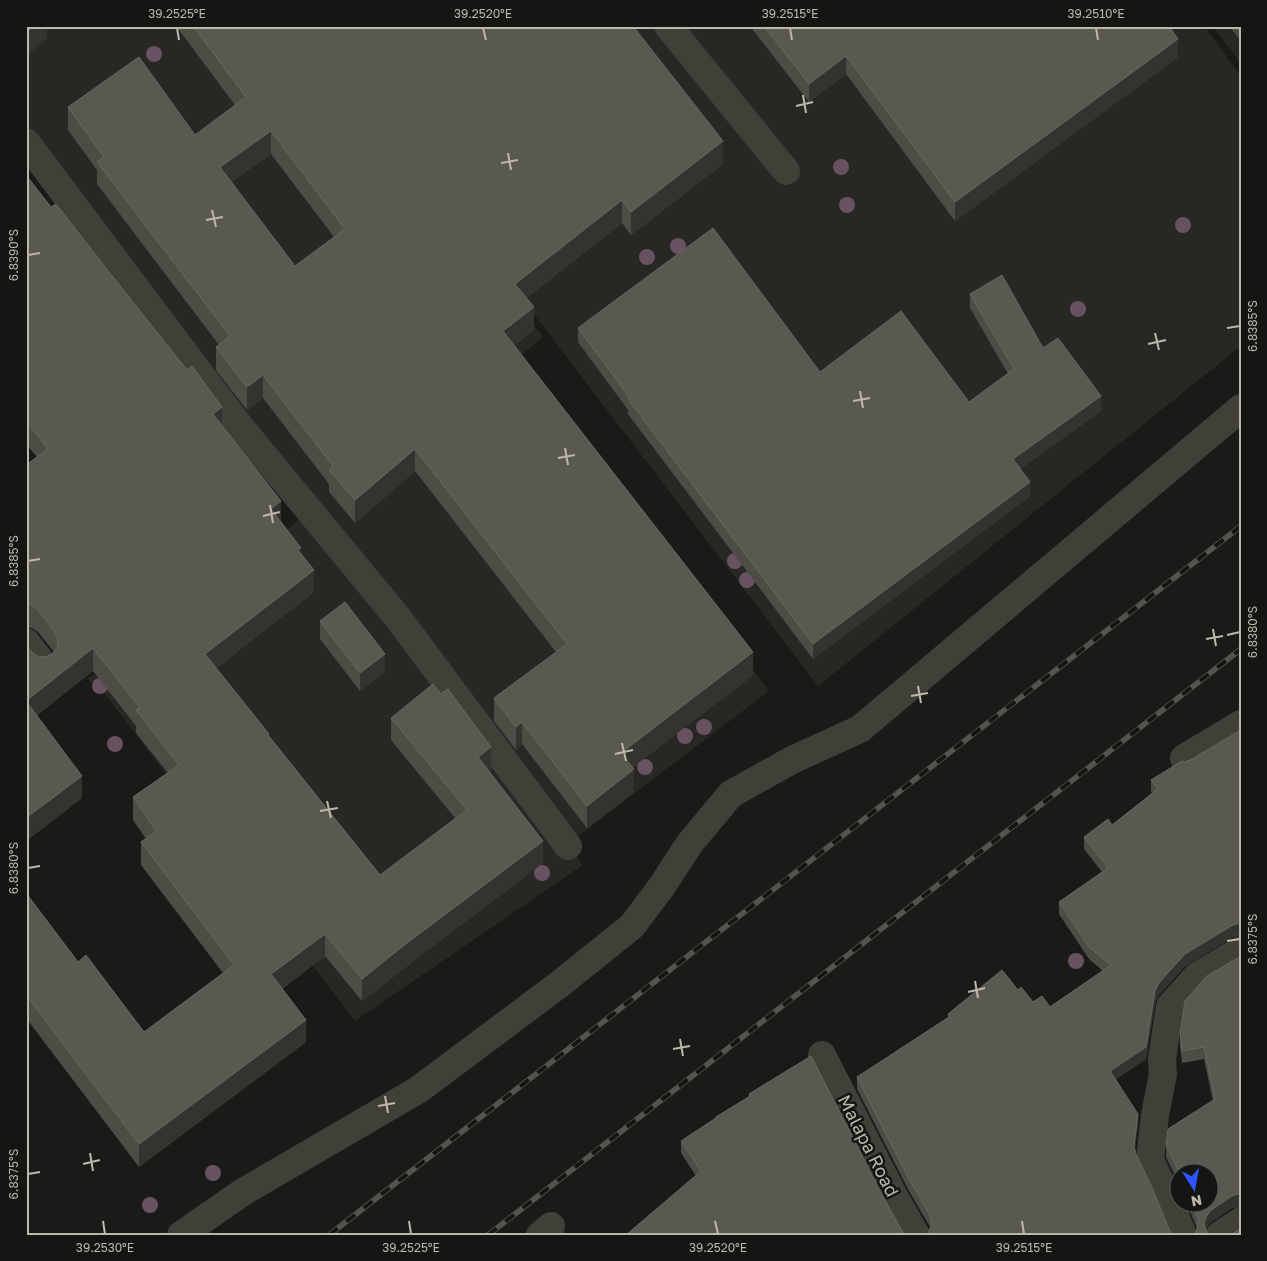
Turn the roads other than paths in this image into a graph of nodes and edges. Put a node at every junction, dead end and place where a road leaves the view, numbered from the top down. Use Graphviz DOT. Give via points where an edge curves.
graph roads {
  1 [pos="668,26"];
  2 [pos="26,142"];
  3 [pos="786,171"];
  4 [pos="1241,408"];
  5 [pos="26,642"];
  6 [pos="43,664"];
  7 [pos="1241,724"];
  8 [pos="1184,758"];
  9 [pos="568,846"];
  10 [pos="1241,950"];
  11 [pos="822,1055"];
  12 [pos="1241,1220"];
  13 [pos="181,1235"];
  14 [pos="916,1235"];
  15 [pos="1183,1235"];
  16 [pos="1220,1235"];
  1 -- 3 [label="street"];
  2 -- 9 [label="street" via="237,423 398,618"];
  4 -- 13 [label="street" via="860,729 792,760 731,794 690,843 632,926 561,983 418,1090 243,1192"];
  5 -- 6 [label="street"];
  7 -- 8 [label="street"];
  10 -- 15 [label="street" via="1198,976 1170,1006 1150,1160"];
  11 -- 14 [label="street, Malapa Road"];
  12 -- 16 [label="street"];
}
